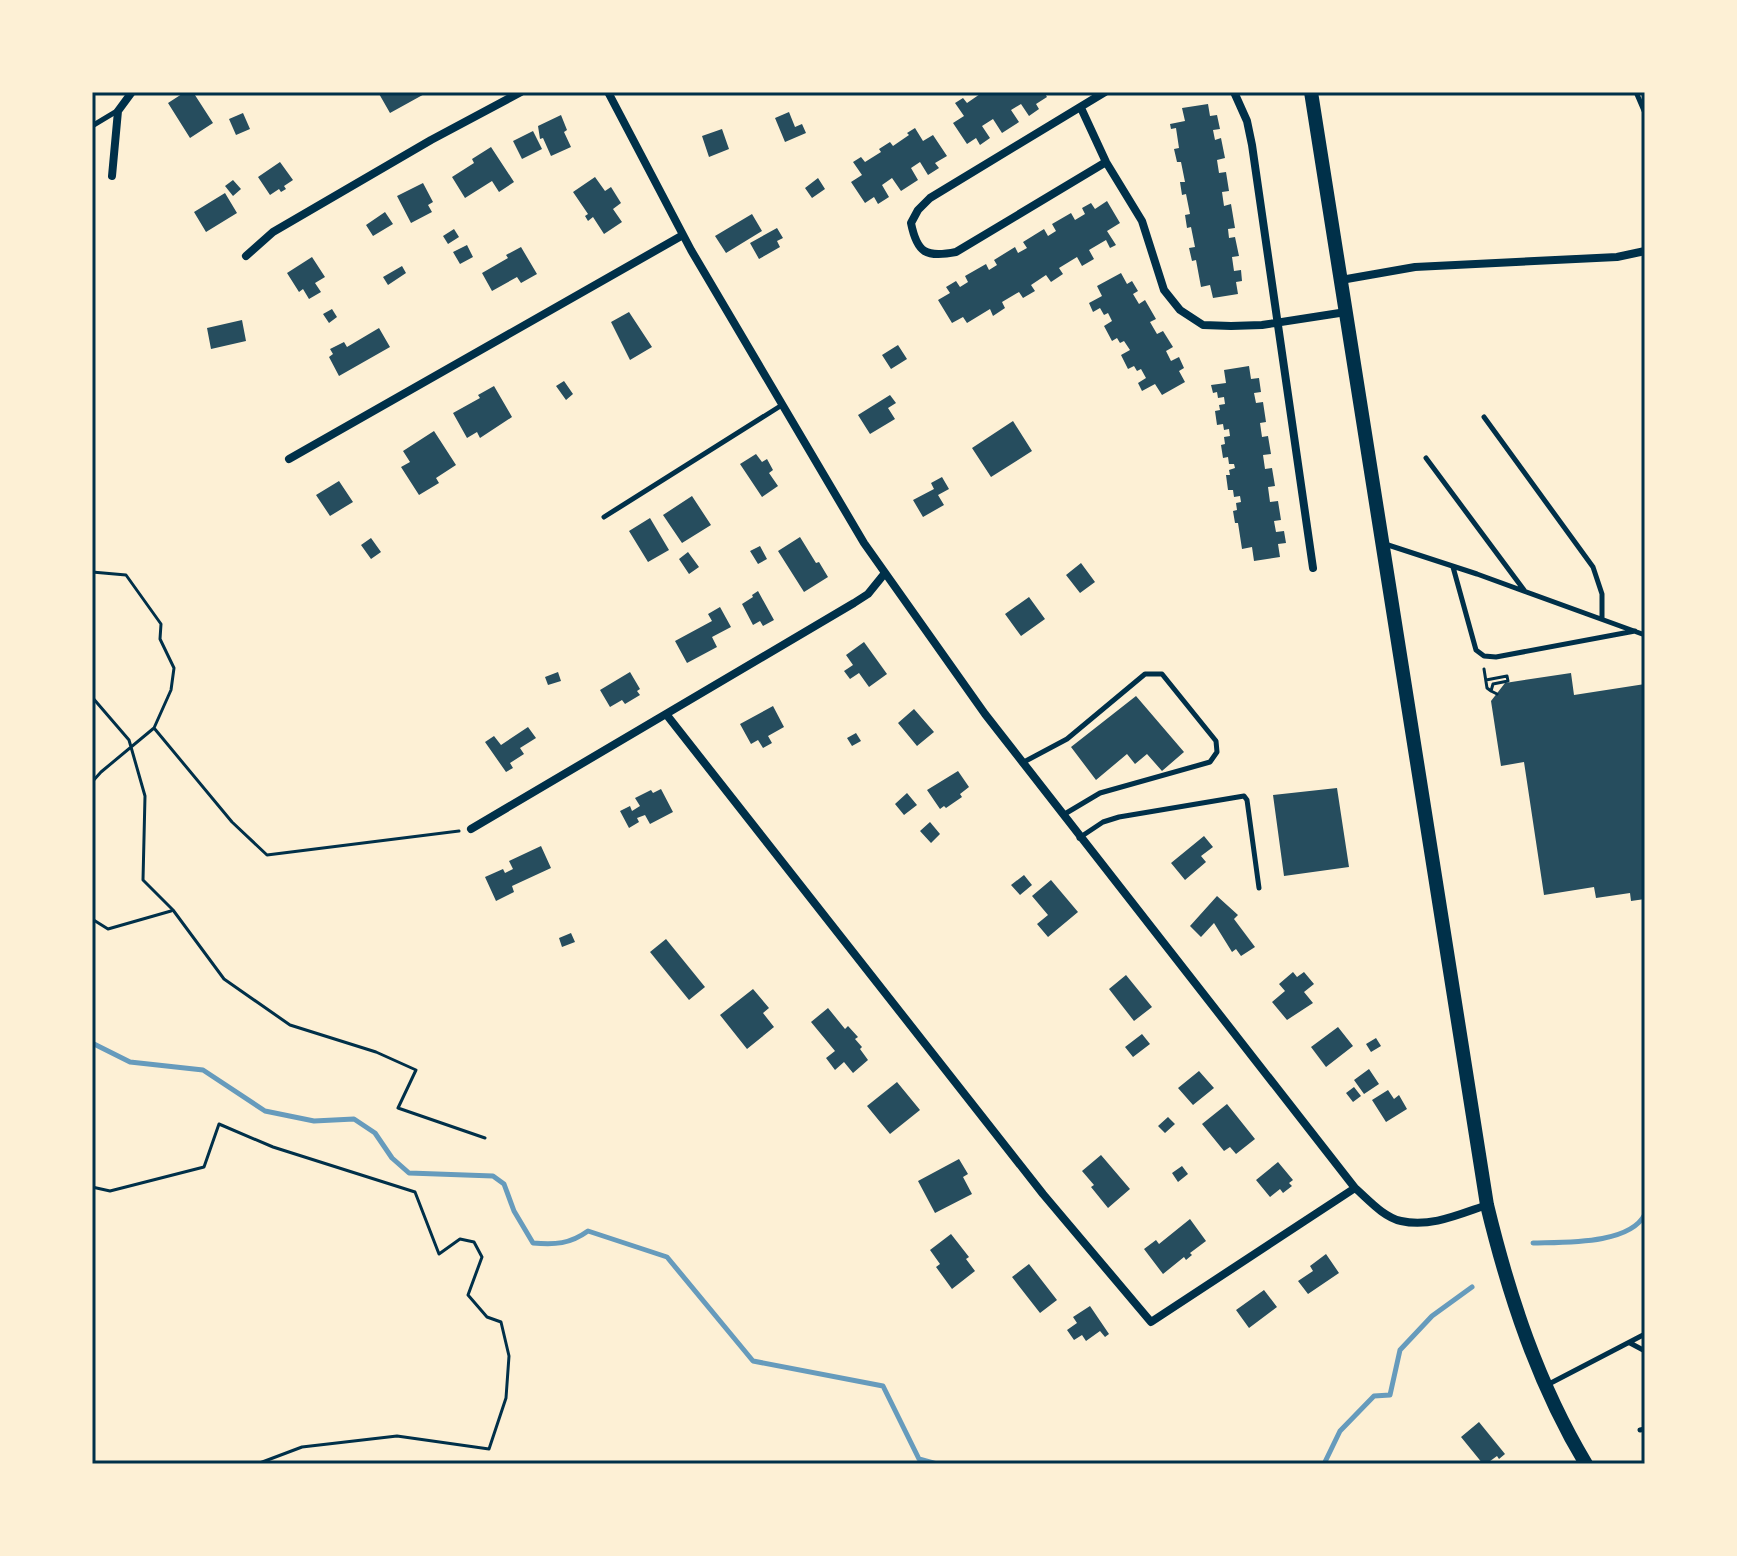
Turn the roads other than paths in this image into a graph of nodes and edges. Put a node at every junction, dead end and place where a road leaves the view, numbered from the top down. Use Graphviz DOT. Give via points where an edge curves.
graph roads {
  1 [pos="132,92"];
  2 [pos="521,92"];
  3 [pos="608,92"];
  4 [pos="1105,92"];
  5 [pos="1234,92"];
  6 [pos="1311,92"];
  7 [pos="1636,92"];
  8 [pos="1081,108"];
  9 [pos="118,111"];
  10 [pos="1645,113"];
  11 [pos="92,126"];
  12 [pos="1106,162"];
  13 [pos="112,176"];
  14 [pos="683,235"];
  15 [pos="1645,251"];
  16 [pos="246,256"];
  17 [pos="1341,280"];
  18 [pos="1346,312"];
  19 [pos="1276,322"];
  20 [pos="782,405"];
  21 [pos="1484,417"];
  22 [pos="1426,458"];
  23 [pos="289,459"];
  24 [pos="604,517"];
  25 [pos="1381,543"];
  26 [pos="1452,566"];
  27 [pos="1313,568"];
  28 [pos="885,573"];
  29 [pos="1524,591"];
  30 [pos="1602,619"];
  31 [pos="1635,631"];
  32 [pos="1645,635"];
  33 [pos="666,714"];
  34 [pos="1022,763"];
  35 [pos="1062,815"];
  36 [pos="471,829"];
  37 [pos="1079,838"];
  38 [pos="1259,888"];
  39 [pos="1355,1188"];
  40 [pos="1487,1205"];
  41 [pos="1645,1334"];
  42 [pos="1629,1343"];
  43 [pos="1645,1351"];
  44 [pos="1545,1386"];
  45 [pos="1586,1464"];
  1 -- 9 [label="street"];
  2 -- 16 [label="street" via="273,232"];
  3 -- 14 [label="street"];
  4 -- 8 [label="street"];
  5 -- 19 [label="street" via="1252,145"];
  6 -- 17 [label="main road"];
  7 -- 10 [label="lane"];
  8 -- 12 [label="street"];
  8 -- 12 [label="street" via="930,198 911,223 915,241 922,251 937,256 956,252"];
  9 -- 11 [label="lane"];
  9 -- 13 [label="street"];
  12 -- 19 [label="street" via="1142,221 1164,290 1180,310 1203,325"];
  14 -- 20 [label="street"];
  14 -- 23 [label="street"];
  15 -- 17 [label="street" via="1617,257 1415,267"];
  17 -- 18 [label="main road"];
  18 -- 19 [label="street"];
  18 -- 25 [label="main road"];
  19 -- 27 [label="street"];
  20 -- 24 [label="lane"];
  20 -- 28 [label="street"];
  21 -- 30 [label="lane" via="1593,567 1602,594"];
  22 -- 29 [label="lane"];
  25 -- 26 [label="lane"];
  25 -- 40 [label="main road"];
  26 -- 29 [label="lane"];
  26 -- 31 [label="lane" via="1476,650 1484,656"];
  28 -- 33 [label="street" via="868,594"];
  28 -- 34 [label="street"];
  29 -- 30 [label="lane"];
  30 -- 31 [label="lane"];
  31 -- 32 [label="lane"];
  33 -- 36 [label="street"];
  33 -- 39 [label="street" via="1043,1194 1151,1322"];
  34 -- 35 [label="street"];
  34 -- 35 [label="lane" via="1067,739 1151,672 1162,674 1216,741 1210,762 1110,789"];
  35 -- 37 [label="street"];
  37 -- 38 [label="lane" via="1119,817 1244,796"];
  37 -- 39 [label="street"];
  39 -- 40 [label="street" via="1399,1221 1442,1220"];
  40 -- 44 [label="main road" via="1520,1323"];
  41 -- 42 [label="lane"];
  42 -- 43 [label="lane"];
  42 -- 44 [label="lane"];
  44 -- 45 [label="main road"];
}
